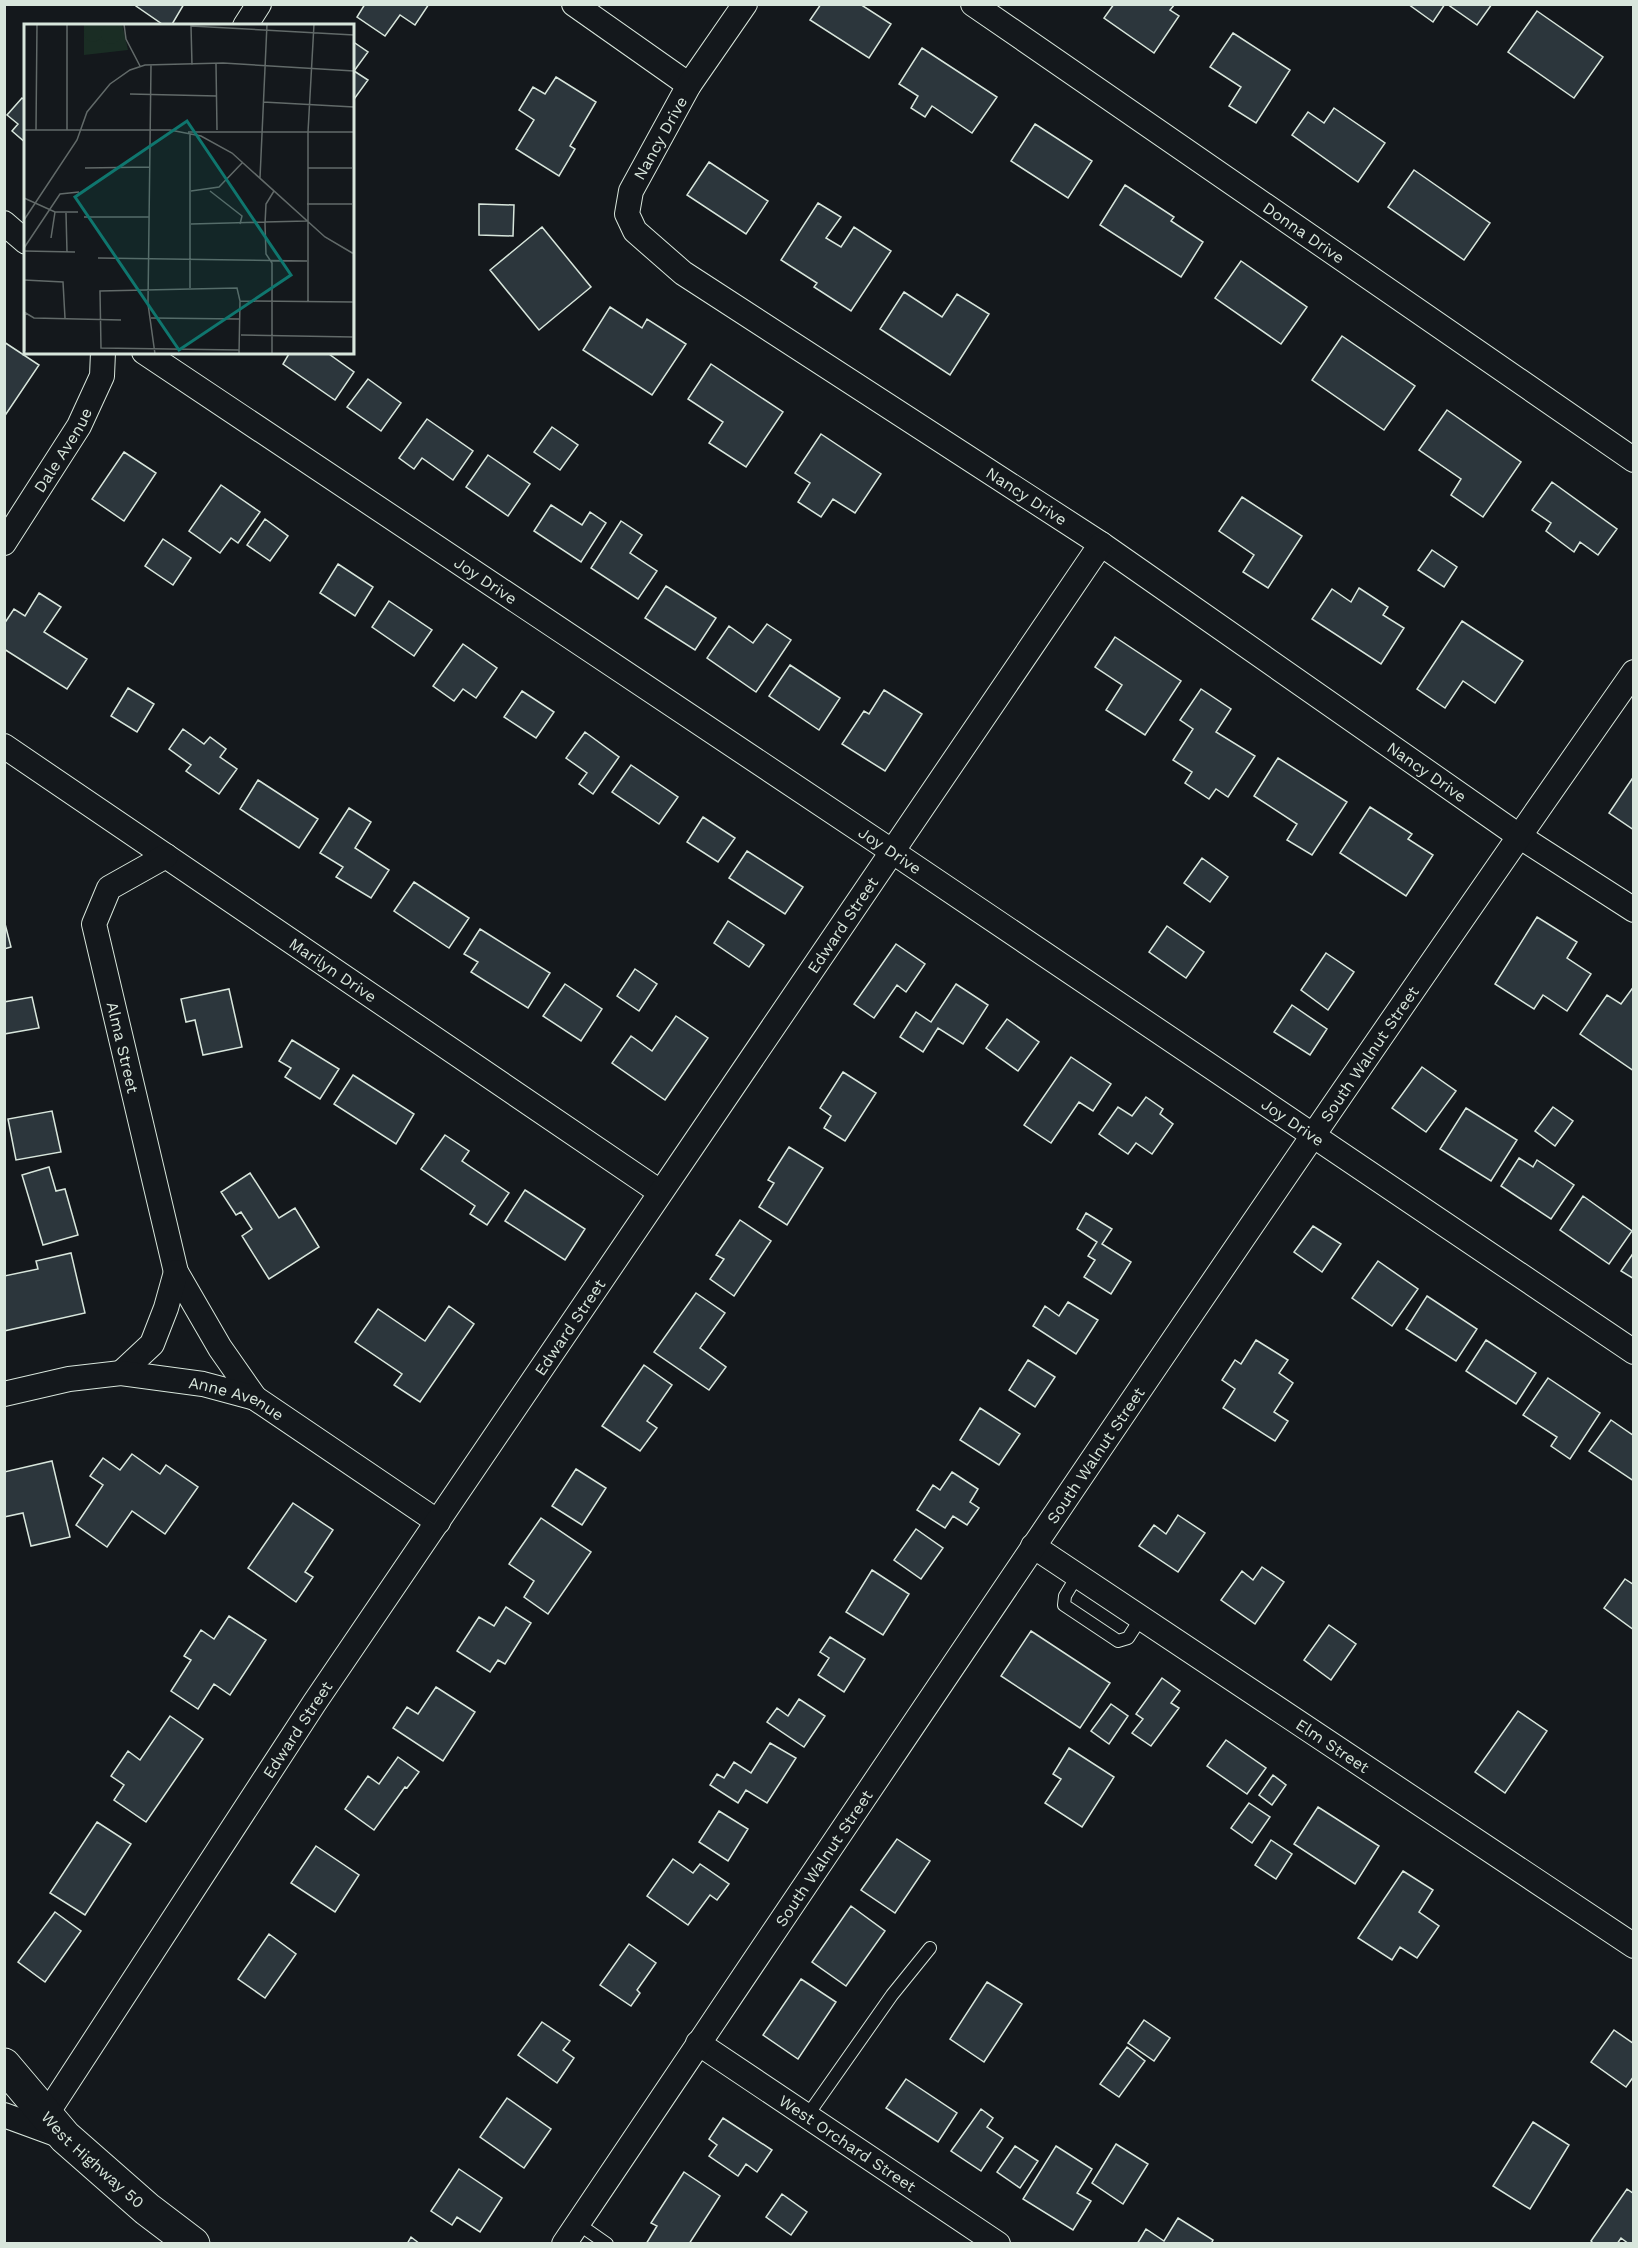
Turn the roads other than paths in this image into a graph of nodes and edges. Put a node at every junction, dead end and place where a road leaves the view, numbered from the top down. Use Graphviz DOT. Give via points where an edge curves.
graph roads {
  1 [pos="259,4"];
  2 [pos="574,4"];
  3 [pos="745,4"];
  4 [pos="973,4"];
  5 [pos="246,24"];
  6 [pos="689,85"];
  7 [pos="4,223"];
  8 [pos="24,240"];
  9 [pos="102,354"];
  10 [pos="147,354"];
  11 [pos="1634,460"];
  12 [pos="4,543"];
  13 [pos="1101,544"];
  14 [pos="1634,672"];
  15 [pos="4,746"];
  16 [pos="1519,836"];
  17 [pos="893,852"];
  18 [pos="166,856"];
  19 [pos="1634,910"];
  20 [pos="1311,1137"];
  21 [pos="660,1192"];
  22 [pos="176,1272"];
  23 [pos="1634,1352"];
  24 [pos="121,1373"];
  25 [pos="4,1394"];
  26 [pos="255,1398"];
  27 [pos="438,1522"];
  28 [pos="1033,1546"];
  29 [pos="1077,1576"];
  30 [pos="1141,1618"];
  31 [pos="1634,1946"];
  32 [pos="930,1948"];
  33 [pos="698,2043"];
  34 [pos="4,2066"];
  35 [pos="4,2115"];
  36 [pos="807,2116"];
  37 [pos="56,2126"];
  38 [pos="577,2223"];
  39 [pos="193,2244"];
  40 [pos="564,2244"];
  41 [pos="608,2244"];
  42 [pos="998,2244"];
  1 -- 5 [label="street"];
  2 -- 6 [label="street"];
  3 -- 6 [label="street, Nancy Drive"];
  4 -- 11 [label="street, Donna Drive"];
  6 -- 13 [label="street, Nancy Drive" via="631,190 627,214 635,231 683,273"];
  7 -- 8 [label="street"];
  9 -- 12 [label="street, Dale Avenue" via="102,376 79,426"];
  10 -- 17 [label="street, Joy Drive"];
  13 -- 16 [label="street, Nancy Drive"];
  13 -- 17 [label="street, Edward Street"];
  14 -- 16 [label="street, South Walnut Street"];
  15 -- 18 [label="street, Marilyn Drive"];
  16 -- 19 [label="street, Nancy Drive"];
  16 -- 20 [label="street, South Walnut Street"];
  17 -- 20 [label="street, Joy Drive"];
  17 -- 21 [label="street, Edward Street"];
  18 -- 21 [label="street, Marilyn Drive"];
  18 -- 22 [label="street, Alma Street" via="109,888 94,924"];
  20 -- 23 [label="street, Joy Drive"];
  20 -- 28 [label="street, South Walnut Street"];
  21 -- 27 [label="street, Edward Street"];
  22 -- 24 [label="street, Alma Street" via="152,1344"];
  22 -- 26 [label="street, Alma Street" via="220,1348"];
  24 -- 25 [label="street, Anne Avenue" via="69,1379"];
  24 -- 26 [label="street, Anne Avenue" via="203,1384"];
  26 -- 27 [label="street, Anne Avenue"];
  27 -- 37 [label="street, Edward Street" via="315,1702"];
  28 -- 29 [label="street, Elm Street"];
  28 -- 33 [label="street, South Walnut Street"];
  29 -- 30 [label="street, Elm Street"];
  29 -- 30 [label="lane" via="1064,1605 1118,1641 1128,1638"];
  30 -- 31 [label="street, Elm Street"];
  32 -- 36 [label="lane"];
  33 -- 36 [label="street, West Orchard Street"];
  33 -- 38 [label="street, South Walnut Street"];
  34 -- 37 [label="main road, West Highway 50"];
  35 -- 37 [label="street"];
  36 -- 42 [label="street, West Orchard Street"];
  37 -- 39 [label="main road, West Highway 50" via="147,2210"];
  38 -- 40 [label="street, South Walnut Street"];
  38 -- 41 [label="lane"];
}
